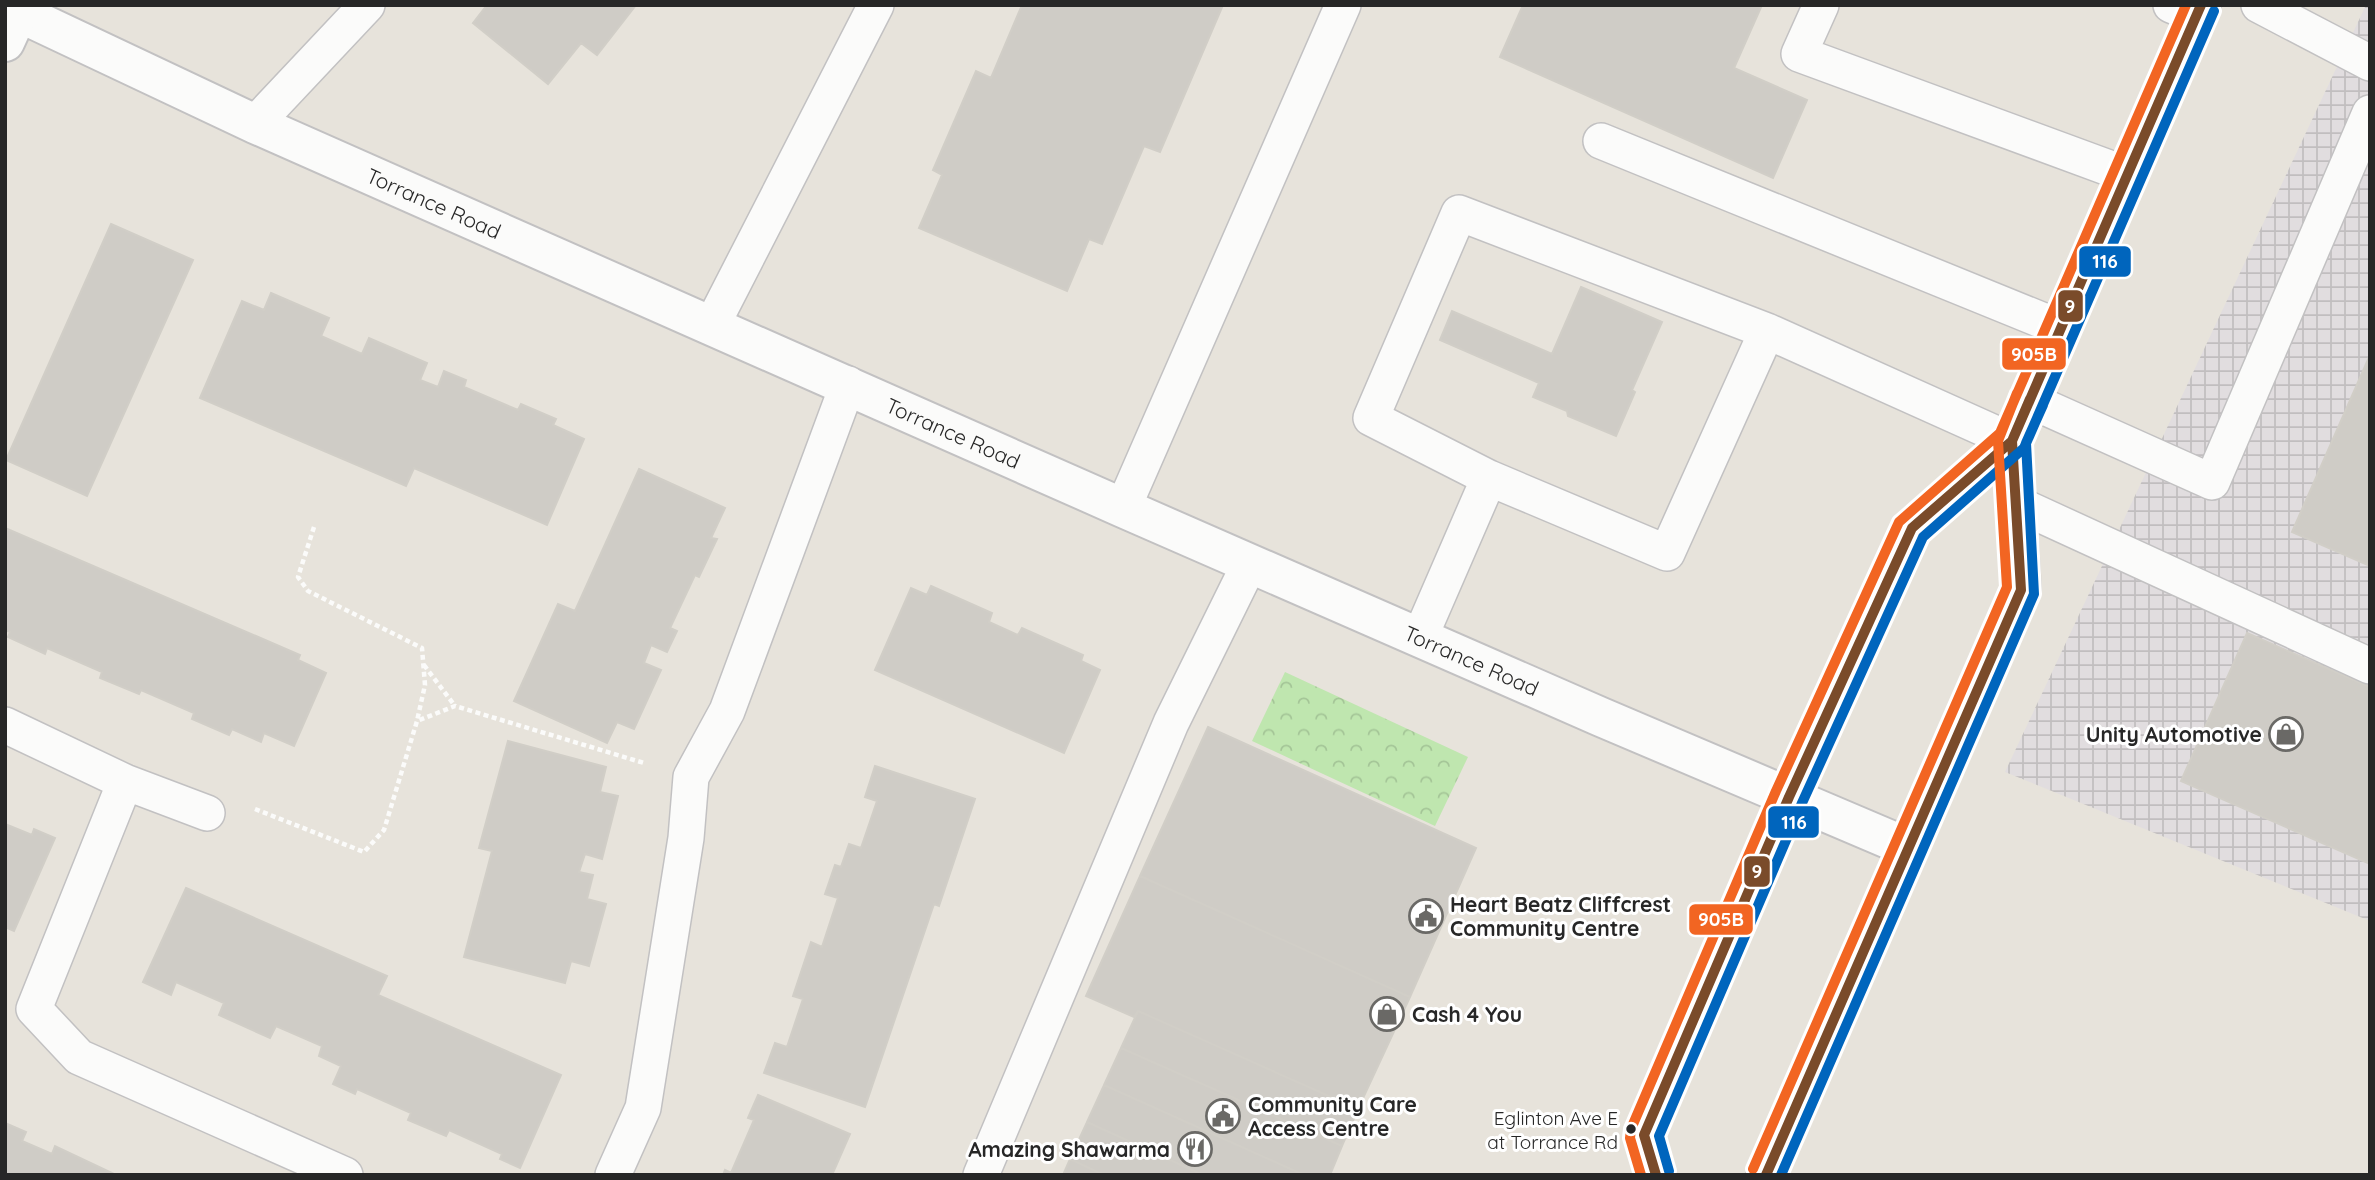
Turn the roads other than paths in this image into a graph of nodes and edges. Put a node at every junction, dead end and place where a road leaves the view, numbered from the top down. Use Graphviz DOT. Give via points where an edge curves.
graph roads {
  1 [pos="367,5"];
  2 [pos="876,5"];
  3 [pos="1343,5"];
  4 [pos="1821,5"];
  5 [pos="2259,5"];
  6 [pos="2190,9"];
  7 [pos="13,16"];
  8 [pos="2370,63"];
  9 [pos="2370,113"];
  10 [pos="255,124"];
  11 [pos="1601,141"];
  12 [pos="2128,175"];
  13 [pos="712,325"];
  14 [pos="2061,328"];
  15 [pos="1767,331"];
  16 [pos="848,384"];
  17 [pos="2029,400"];
  18 [pos="2012,441"];
  19 [pos="1489,478"];
  20 [pos="2015,503"];
  21 [pos="1123,508"];
  22 [pos="1250,563"];
  23 [pos="1420,637"];
  24 [pos="2370,666"];
  25 [pos="5,725"];
  26 [pos="125,782"];
  27 [pos="1788,797"];
  28 [pos="207,813"];
  29 [pos="1907,847"];
  30 [pos="345,1175"];
  31 [pos="613,1175"];
  32 [pos="981,1175"];
  33 [pos="1656,1175"];
  34 [pos="1766,1175"];
  1 -- 10 [label="lane"];
  2 -- 13 [label="lane"];
  3 -- 21 [label="lane"];
  4 -- 12 [label="lane" via="1799,54"];
  5 -- 8 [label="lane"];
  6 -- 12 [label="main road"];
  7 -- 10 [label="street, Torrance Road"];
  9 -- 17 [label="lane" via="2212,482"];
  10 -- 13 [label="street, Torrance Road"];
  11 -- 14 [label="lane"];
  12 -- 14 [label="main road"];
  13 -- 16 [label="street, Torrance Road"];
  14 -- 17 [label="main road"];
  15 -- 18 [label="lane"];
  15 -- 19 [label="lane" via="1667,553"];
  15 -- 19 [label="lane" via="1459,213 1371,418"];
  16 -- 21 [label="street, Torrance Road"];
  16 -- 31 [label="lane" via="727,711 691,777 686,838 643,1108"];
  17 -- 18 [label="main road"];
  18 -- 20 [label="main road"];
  18 -- 27 [label="main road" via="1912,527"];
  19 -- 23 [label="lane"];
  20 -- 24 [label="lane"];
  20 -- 29 [label="main road" via="2021,590"];
  21 -- 22 [label="street, Torrance Road"];
  22 -- 23 [label="street, Torrance Road"];
  22 -- 32 [label="lane" via="1171,723"];
  23 -- 27 [label="street, Torrance Road"];
  25 -- 26 [label="lane"];
  26 -- 28 [label="lane"];
  26 -- 30 [label="lane" via="34,1009 79,1057"];
  27 -- 29 [label="street, Torrance Road"];
  27 -- 33 [label="main road" via="1644,1135"];
  29 -- 34 [label="main road"];
}
